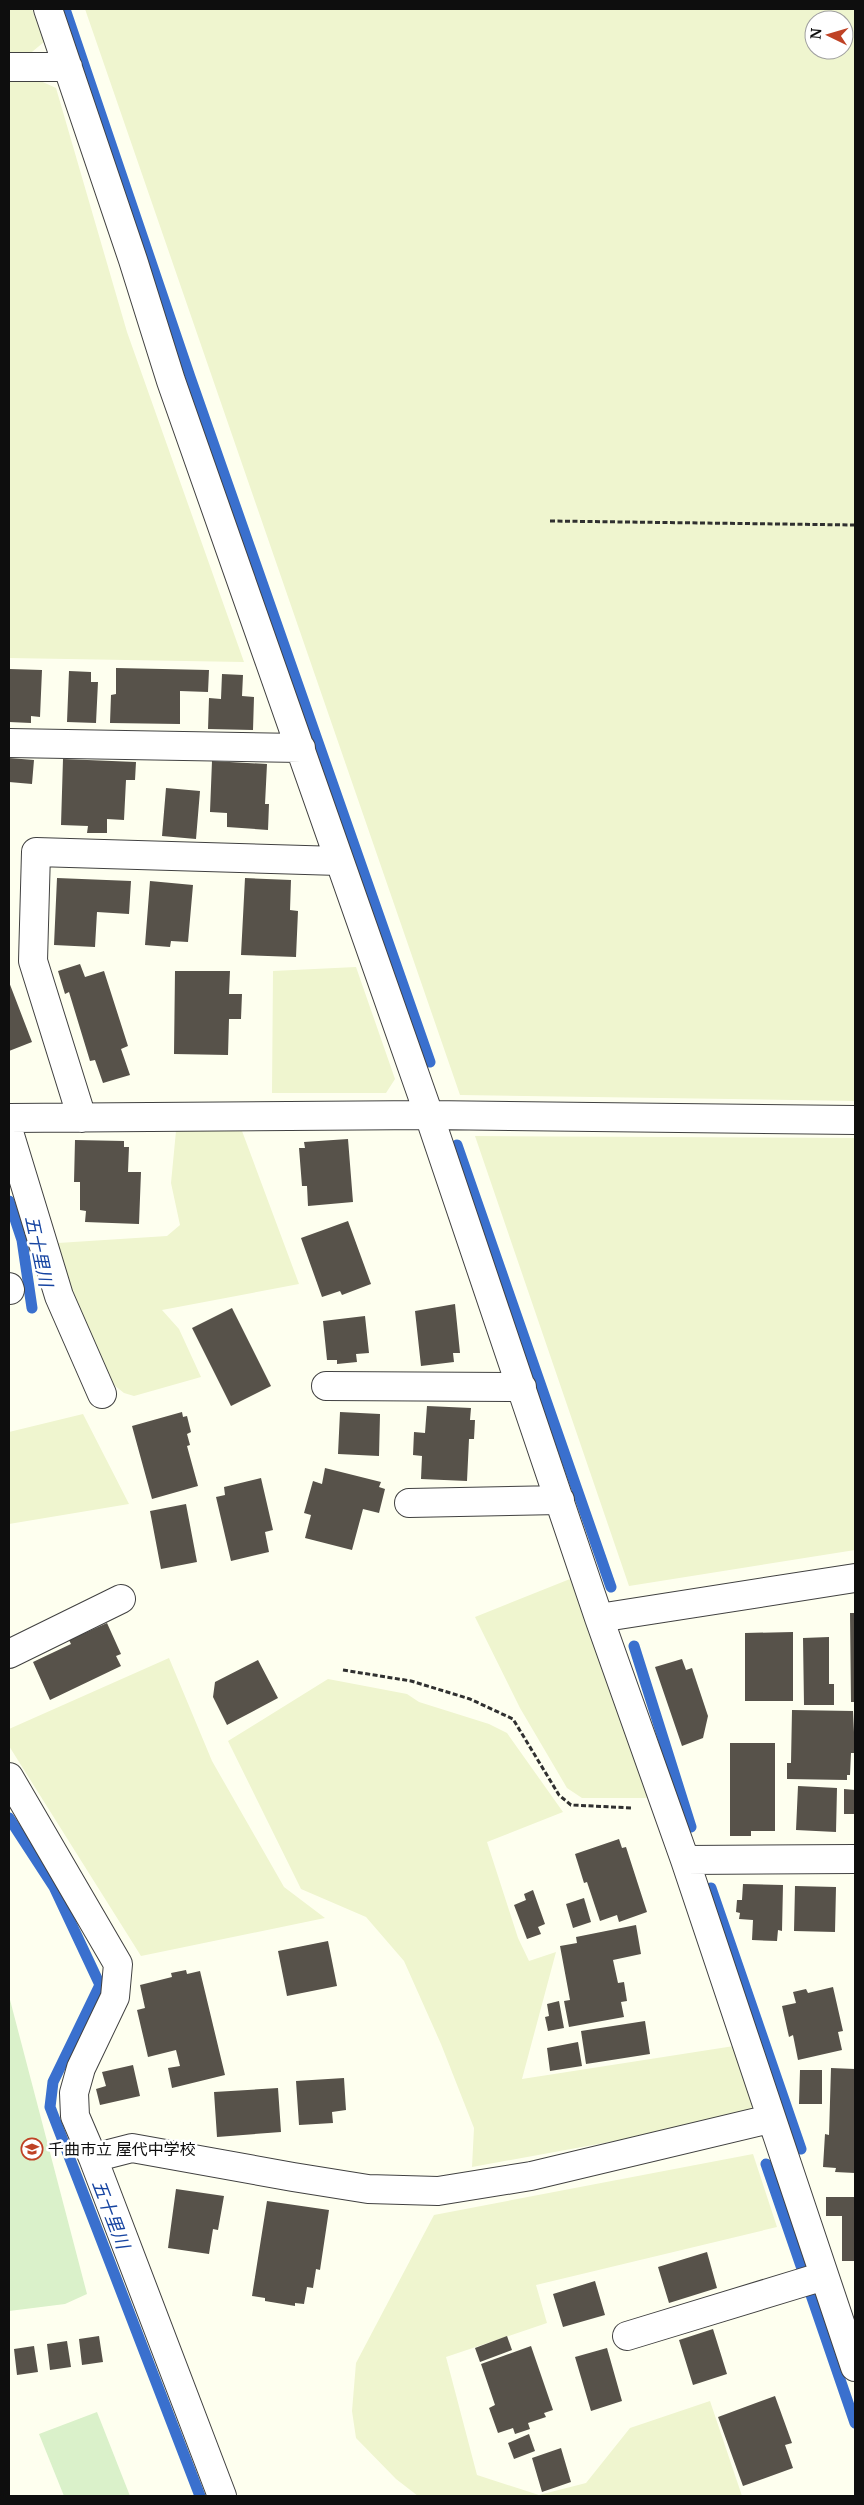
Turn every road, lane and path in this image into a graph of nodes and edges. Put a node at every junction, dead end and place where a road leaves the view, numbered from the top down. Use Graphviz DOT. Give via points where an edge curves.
graph roads {
  1 [pos="48,9"];
  2 [pos="9,66"];
  3 [pos="68,67"];
  4 [pos="550,521"];
  5 [pos="855,525"];
  6 [pos="9,743"];
  7 [pos="301,748"];
  8 [pos="338,861"];
  9 [pos="429,1115"];
  10 [pos="9,1118"];
  11 [pos="82,1118"];
  12 [pos="855,1120"];
  13 [pos="9,1132"];
  14 [pos="326,1386"];
  15 [pos="522,1387"];
  16 [pos="102,1394"];
  17 [pos="560,1500"];
  18 [pos="409,1503"];
  19 [pos="855,1578"];
  20 [pos="121,1599"];
  21 [pos="600,1618"];
  22 [pos="9,1654"];
  23 [pos="343,1670"];
  24 [pos="9,1777"];
  25 [pos="667,1810"];
  26 [pos="685,1860"];
  27 [pos="855,1860"];
  28 [pos="770,2119"];
  29 [pos="93,2158"];
  30 [pos="819,2278"];
  31 [pos="627,2336"];
  32 [pos="855,2367"];
  33 [pos="222,2496"];
  1 -- 3 [label="street"];
  2 -- 3 [label="street"];
  3 -- 7 [label="street" via="171,381"];
  4 -- 5 [label="path"];
  6 -- 7 [label="street"];
  7 -- 8 [label="street"];
  8 -- 9 [label="street"];
  8 -- 11 [label="street" via="36,852 33,961"];
  9 -- 11 [label="street"];
  9 -- 12 [label="street"];
  9 -- 15 [label="street"];
  10 -- 11 [label="street"];
  13 -- 16 [label="street" via="59,1296"];
  14 -- 15 [label="street"];
  15 -- 17 [label="street"];
  17 -- 18 [label="street"];
  17 -- 21 [label="street"];
  19 -- 21 [label="street"];
  20 -- 22 [label="street"];
  21 -- 25 [label="street"];
  23 -- 25 [label="path" via="411,1681 470,1699 513,1719 559,1795 572,1805"];
  24 -- 29 [label="street" via="118,1964 115,1996 81,2068 74,2093 75,2116"];
  25 -- 26 [label="street"];
  26 -- 27 [label="street"];
  26 -- 28 [label="street"];
  28 -- 29 [label="street" via="531,2176 438,2191 368,2189 132,2148"];
  28 -- 30 [label="street"];
  29 -- 33 [label="street"];
  30 -- 31 [label="street"];
  30 -- 32 [label="street"];
}
